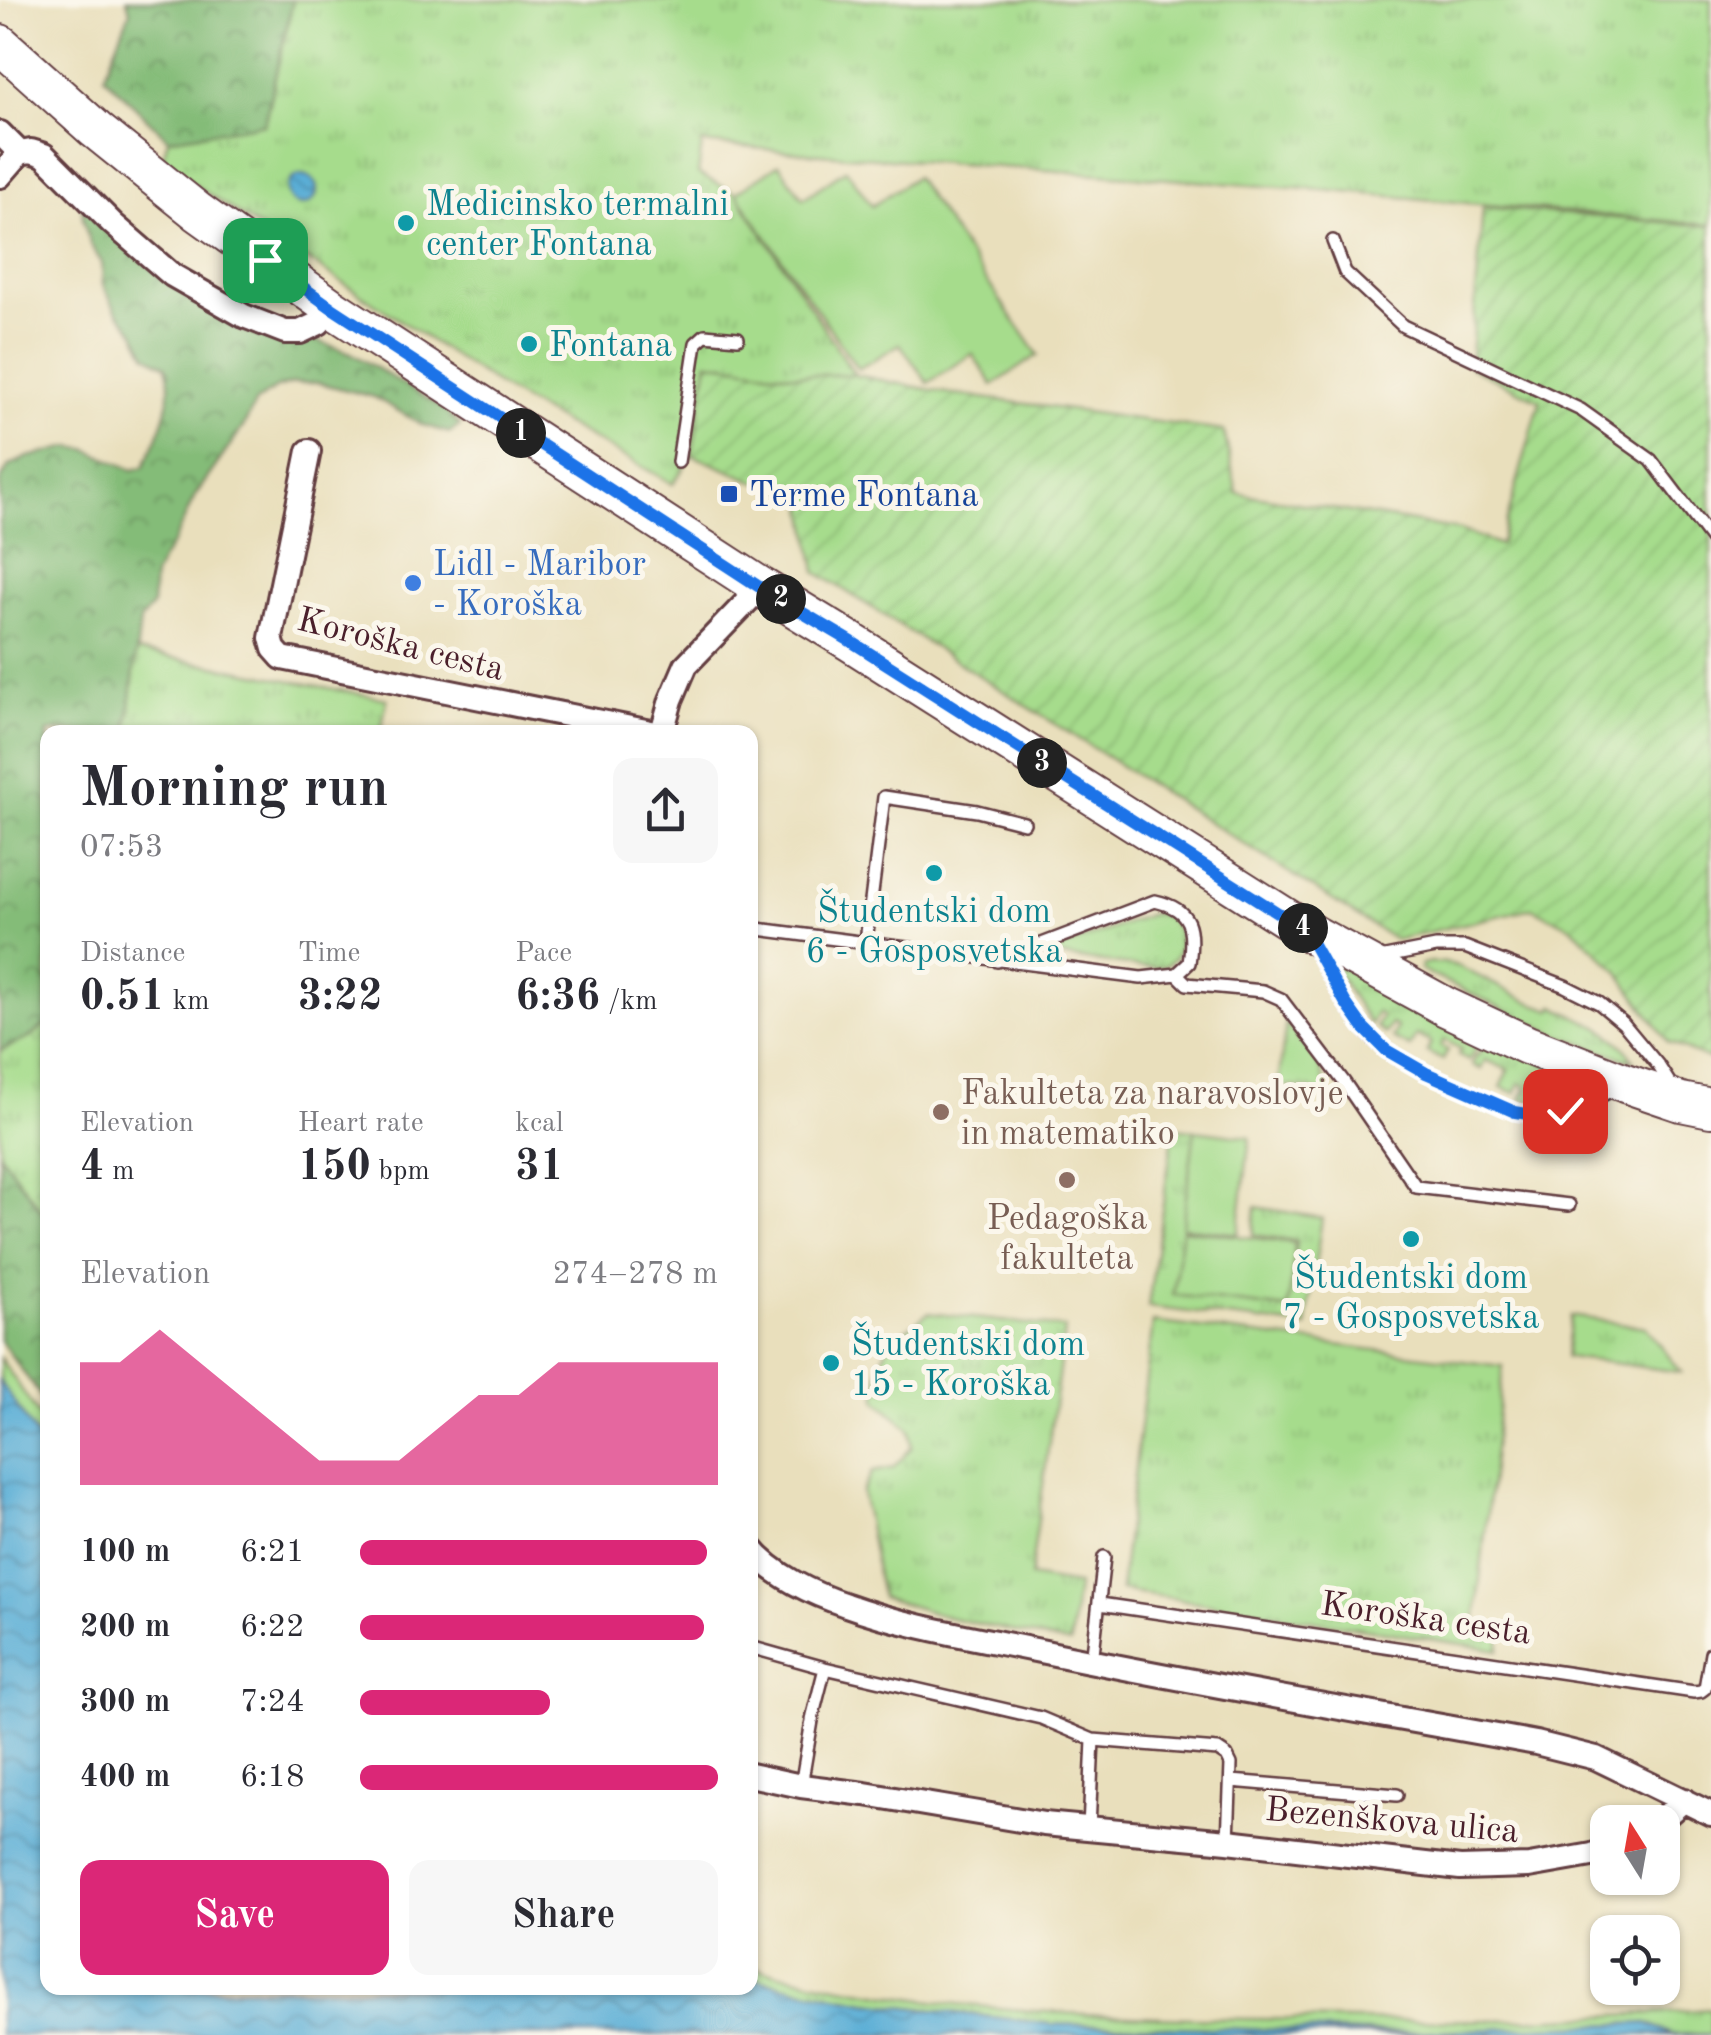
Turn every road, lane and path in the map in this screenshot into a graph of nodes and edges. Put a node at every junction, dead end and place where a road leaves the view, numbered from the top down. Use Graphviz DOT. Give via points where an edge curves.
graph roads {
  1 [pos="0,44"];
  2 [pos="0,133"];
  3 [pos="20,153"];
  4 [pos="0,176"];
  5 [pos="1333,241"];
  6 [pos="332,308"];
  7 [pos="738,338"];
  8 [pos="309,451"];
  9 [pos="678,462"];
  10 [pos="1711,539"];
  11 [pos="761,588"];
  12 [pos="616,725"];
  13 [pos="664,725"];
  14 [pos="1024,823"];
  15 [pos="758,929"];
  16 [pos="1305,930"];
  17 [pos="866,942"];
  18 [pos="1359,960"];
  19 [pos="997,961"];
  20 [pos="1177,974"];
  21 [pos="1626,1084"];
  22 [pos="1702,1108"];
  23 [pos="1568,1205"];
  24 [pos="758,1556"];
  25 [pos="1104,1556"];
  26 [pos="1100,1604"];
  27 [pos="758,1649"];
  28 [pos="1711,1653"];
  29 [pos="1092,1662"];
  30 [pos="825,1668"];
  31 [pos="1093,1740"];
  32 [pos="758,1777"];
  33 [pos="1231,1782"];
  34 [pos="801,1786"];
  35 [pos="1397,1794"];
  36 [pos="1684,1800"];
  37 [pos="1678,1805"];
  38 [pos="1711,1814"];
  39 [pos="1090,1828"];
  40 [pos="1228,1841"];
  41 [pos="1590,1855"];
  1 -- 6 [label="main road" via="169,189"];
  2 -- 3 [label="street"];
  3 -- 4 [label="street"];
  3 -- 6 [label="street" via="44,155 172,274 244,316 300,332"];
  5 -- 10 [label="lane" via="1345,272 1402,326 1581,410 1651,460"];
  6 -- 11 [label="main road"];
  7 -- 9 [label="lane" via="704,335 696,342"];
  8 -- 12 [label="street, Koroška cesta" via="270,638 282,658"];
  11 -- 13 [label="street" via="686,665"];
  11 -- 16 [label="main road"];
  14 -- 17 [label="lane" via="884,797"];
  15 -- 17 [label="lane"];
  16 -- 18 [label="main road"];
  16 -- 21 [label="lane" via="1362,1026 1386,1050 1426,1073 1515,1112 1540,1116"];
  17 -- 19 [label="lane"];
  18 -- 21 [label="main road" via="1527,1045"];
  18 -- 22 [label="lane" via="1464,946 1565,986 1623,1024"];
  19 -- 20 [label="lane" via="1141,978"];
  19 -- 20 [label="lane" via="1154,900 1180,910 1191,931 1189,963"];
  20 -- 23 [label="lane" via="1187,984 1282,999 1416,1186"];
  21 -- 22 [label="main road"];
  24 -- 29 [label="street" via="792,1581 845,1605"];
  25 -- 26 [label="lane"];
  26 -- 28 [label="lane, Koroška cesta" via="1694,1692 1705,1688"];
  26 -- 29 [label="lane"];
  27 -- 30 [label="lane, Bezenškova ulica"];
  29 -- 36 [label="street" via="1536,1743 1596,1758"];
  30 -- 31 [label="lane, Bezenškova ulica" via="1042,1718"];
  30 -- 34 [label="lane"];
  31 -- 33 [label="lane, Bezenškova ulica" via="1218,1750 1231,1764"];
  31 -- 39 [label="lane"];
  32 -- 34 [label="street, Bezenškova ulica"];
  33 -- 35 [label="lane"];
  33 -- 40 [label="lane, Bezenškova ulica"];
  34 -- 39 [label="street, Bezenškova ulica"];
  36 -- 37 [label="street"];
  36 -- 38 [label="street"];
  39 -- 40 [label="street, Bezenškova ulica"];
  40 -- 41 [label="street, Bezenškova ulica" via="1460,1868"];
}
